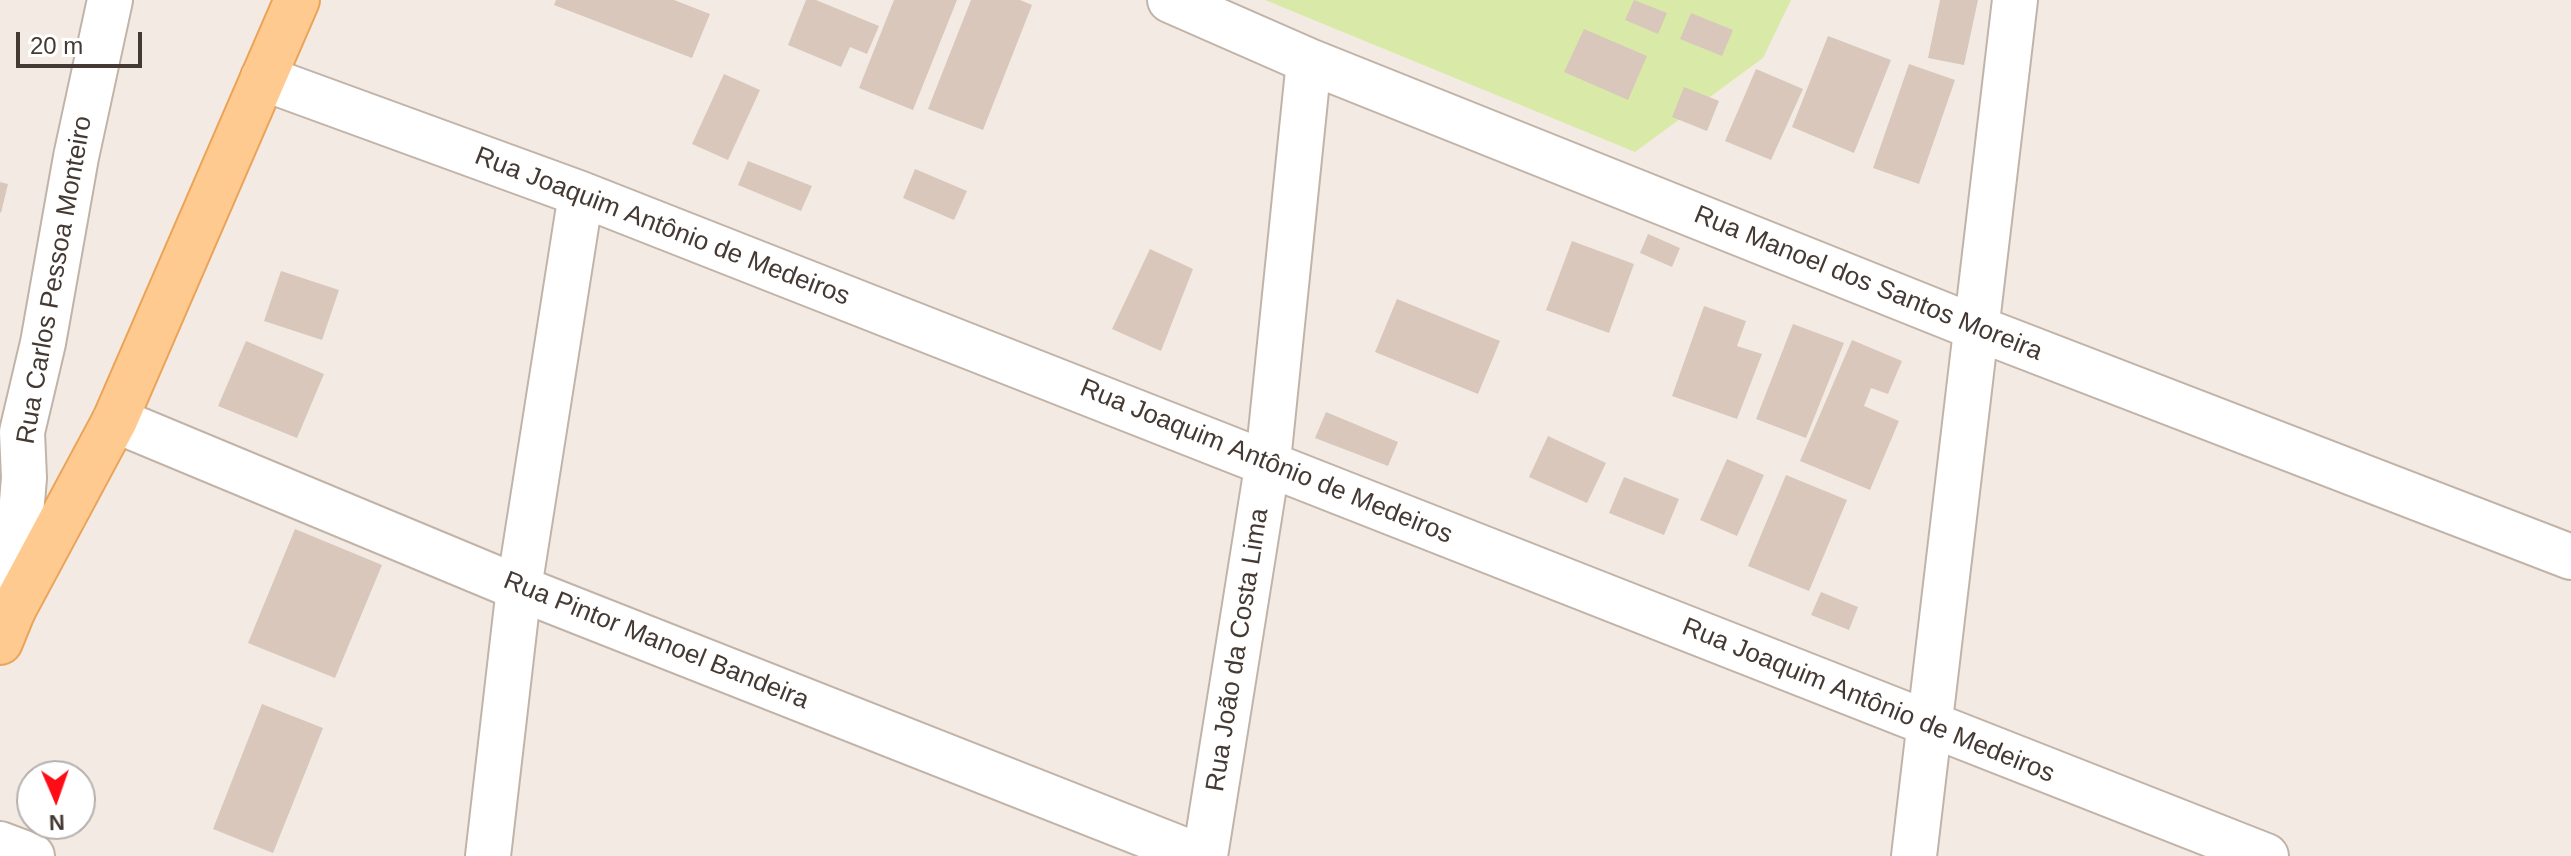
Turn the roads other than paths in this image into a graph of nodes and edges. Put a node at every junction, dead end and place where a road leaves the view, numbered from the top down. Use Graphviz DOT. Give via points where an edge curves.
graph roads {
  1 [pos="110,0"];
  2 [pos="297,0"];
  3 [pos="1170,0"];
  4 [pos="2015,0"];
  5 [pos="1309,61"];
  6 [pos="263,78"];
  7 [pos="581,194"];
  8 [pos="1974,327"];
  9 [pos="115,420"];
  10 [pos="1268,461"];
  11 [pos="2571,557"];
  12 [pos="519,588"];
  13 [pos="7,626"];
  14 [pos="1930,727"];
  15 [pos="0,844"];
  16 [pos="32,856"];
  17 [pos="488,856"];
  18 [pos="1202,856"];
  19 [pos="1914,856"];
  20 [pos="2266,856"];
  1 -- 13 [label="street, Rua Carlos Pessoa Monteiro" via="22,432 24,478"];
  2 -- 6 [label="main road"];
  3 -- 5 [label="street, Rua Manoel dos Santos Moreira"];
  4 -- 8 [label="street"];
  5 -- 8 [label="street, Rua Manoel dos Santos Moreira"];
  5 -- 10 [label="street, Rua João da Costa Lima"];
  6 -- 7 [label="street, Rua Joaquim Antônio de Medeiros"];
  6 -- 9 [label="main road"];
  7 -- 10 [label="street, Rua Joaquim Antônio de Medeiros"];
  7 -- 12 [label="street"];
  8 -- 11 [label="street, Rua Manoel dos Santos Moreira"];
  8 -- 14 [label="street"];
  9 -- 12 [label="street, Rua Pintor Manoel Bandeira"];
  9 -- 13 [label="main road"];
  10 -- 14 [label="street, Rua Joaquim Antônio de Medeiros"];
  10 -- 18 [label="street, Rua João da Costa Lima"];
  12 -- 17 [label="street"];
  12 -- 18 [label="street, Rua Pintor Manoel Bandeira"];
  14 -- 19 [label="street"];
  14 -- 20 [label="street, Rua Joaquim Antônio de Medeiros"];
  15 -- 16 [label="street"];
}
